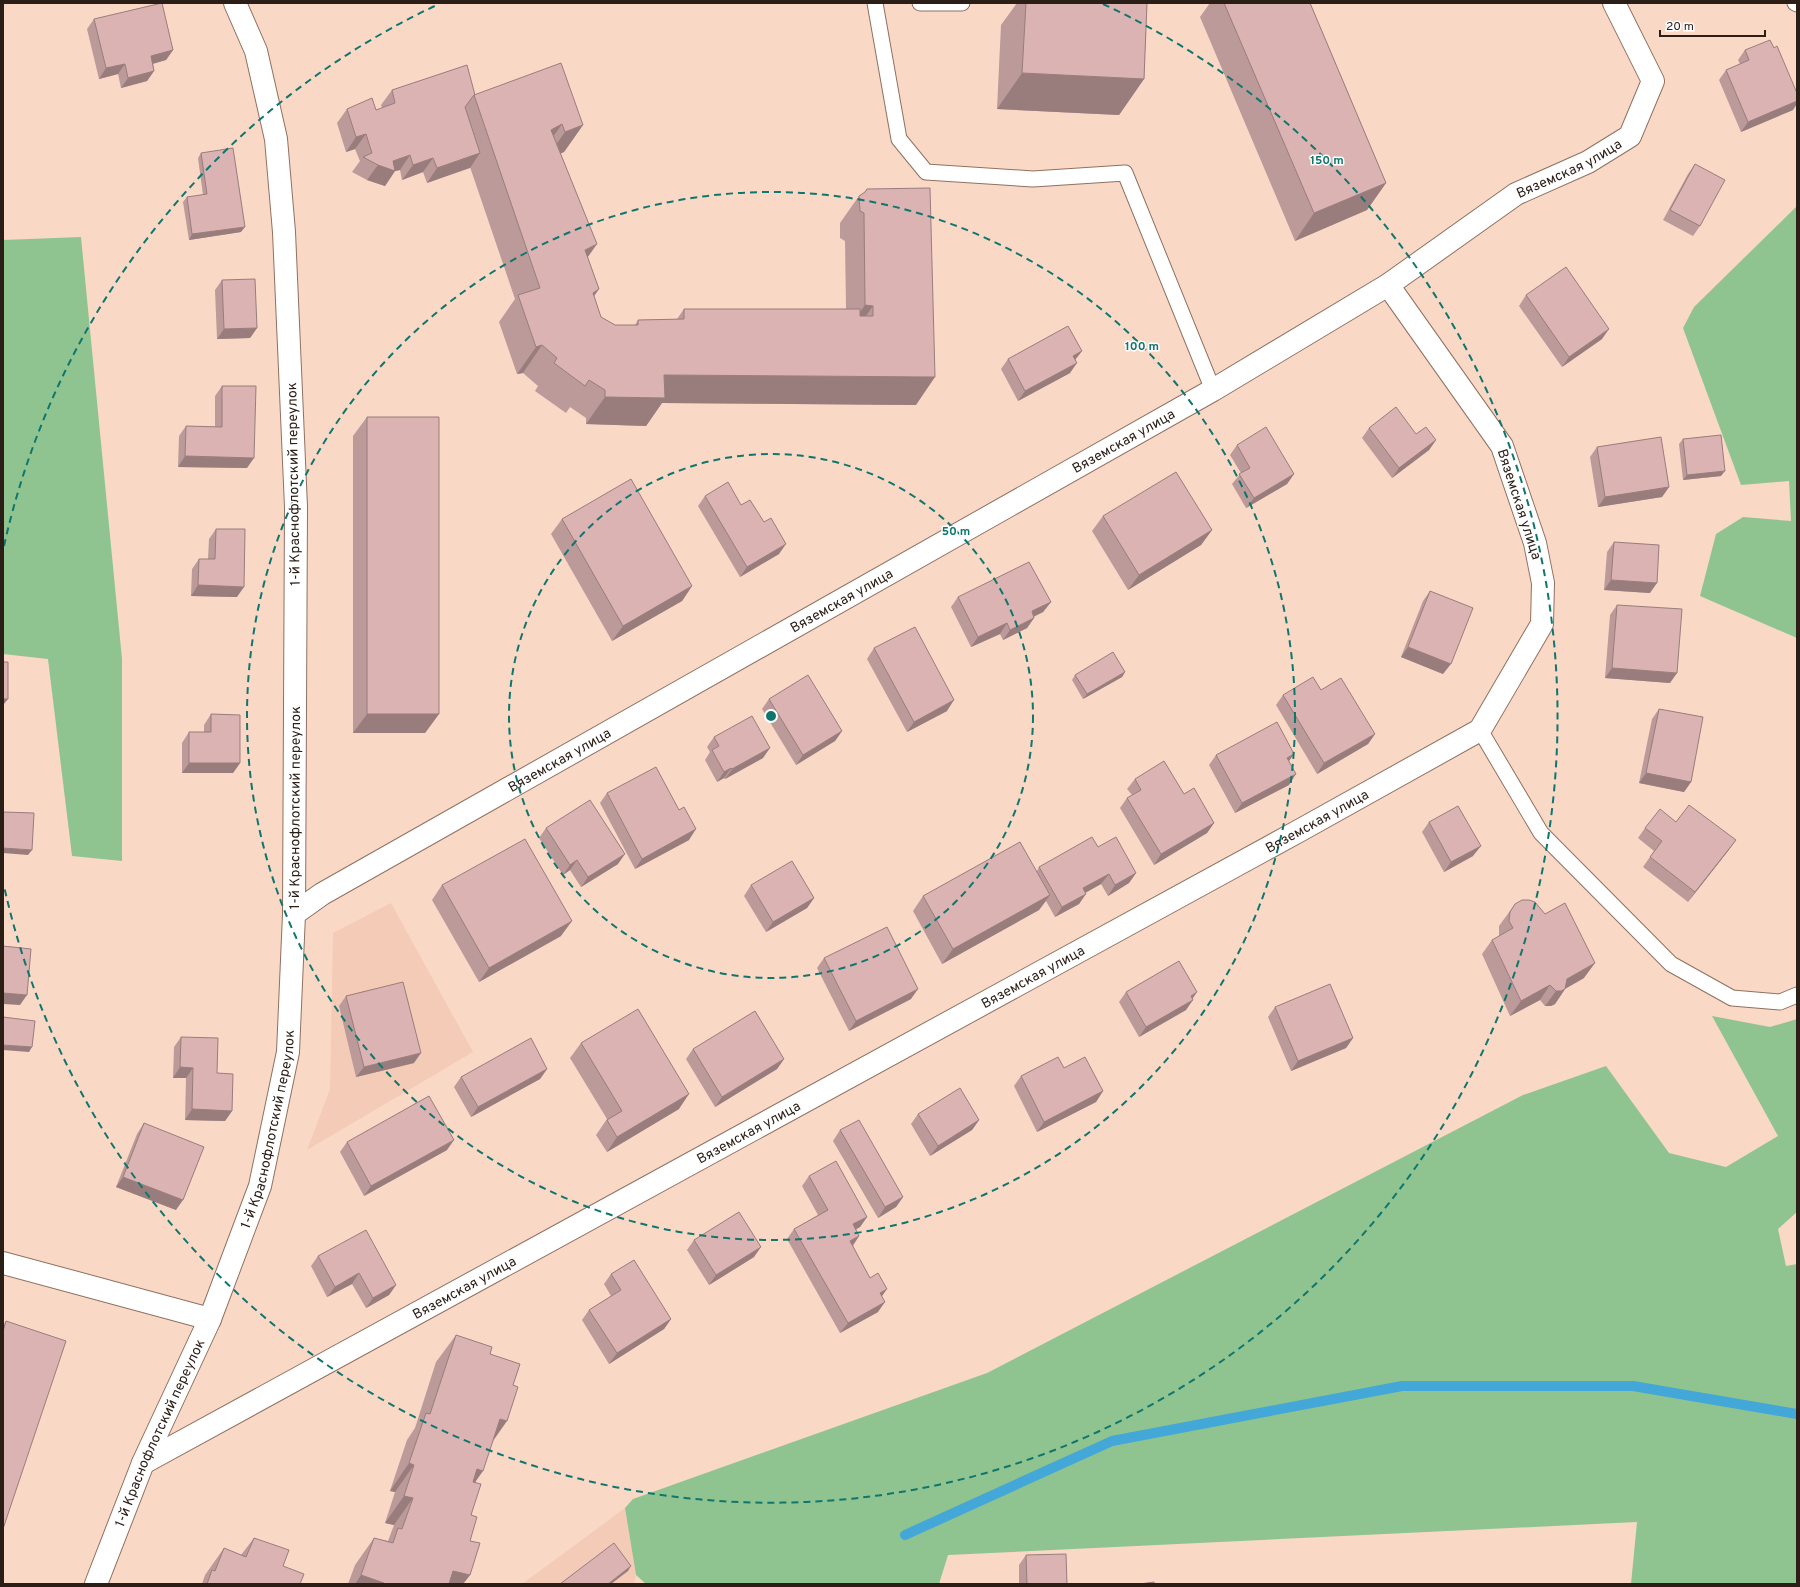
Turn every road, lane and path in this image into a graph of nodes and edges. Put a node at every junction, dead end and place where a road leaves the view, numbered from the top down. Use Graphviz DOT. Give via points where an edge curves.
graph roads {
  1 [pos="235,3"];
  2 [pos="875,3"];
  3 [pos="920,3"];
  4 [pos="962,3"];
  5 [pos="1614,3"];
  6 [pos="1388,285"];
  7 [pos="1213,390"];
  8 [pos="1480,730"];
  9 [pos="294,914"];
  10 [pos="1797,995"];
  11 [pos="3,1264"];
  12 [pos="210,1319"];
  13 [pos="143,1463"];
  14 [pos="96,1584"];
  1 -- 9 [label="street, 1-й Краснофлотский переулок" via="256,51 276,139 284,232 296,507"];
  2 -- 7 [label="lane" via="899,139 926,172 1033,179 1125,172"];
  3 -- 4 [label="lane"];
  5 -- 6 [label="street, Вяземская улица" via="1653,82 1630,136 1588,162 1516,194"];
  6 -- 7 [label="street, Вяземская улица"];
  6 -- 8 [label="street, Вяземская улица" via="1502,446 1536,550 1543,583 1542,624"];
  7 -- 9 [label="street, Вяземская улица" via="336,886"];
  8 -- 10 [label="lane" via="1541,833 1671,964 1732,998 1780,1002"];
  8 -- 13 [label="street, Вяземская улица"];
  9 -- 12 [label="street, 1-й Краснофлотский переулок" via="288,1052 262,1179"];
  11 -- 12 [label="street"];
  12 -- 13 [label="street, 1-й Краснофлотский переулок"];
  13 -- 14 [label="street, 1-й Краснофлотский переулок"];
}
